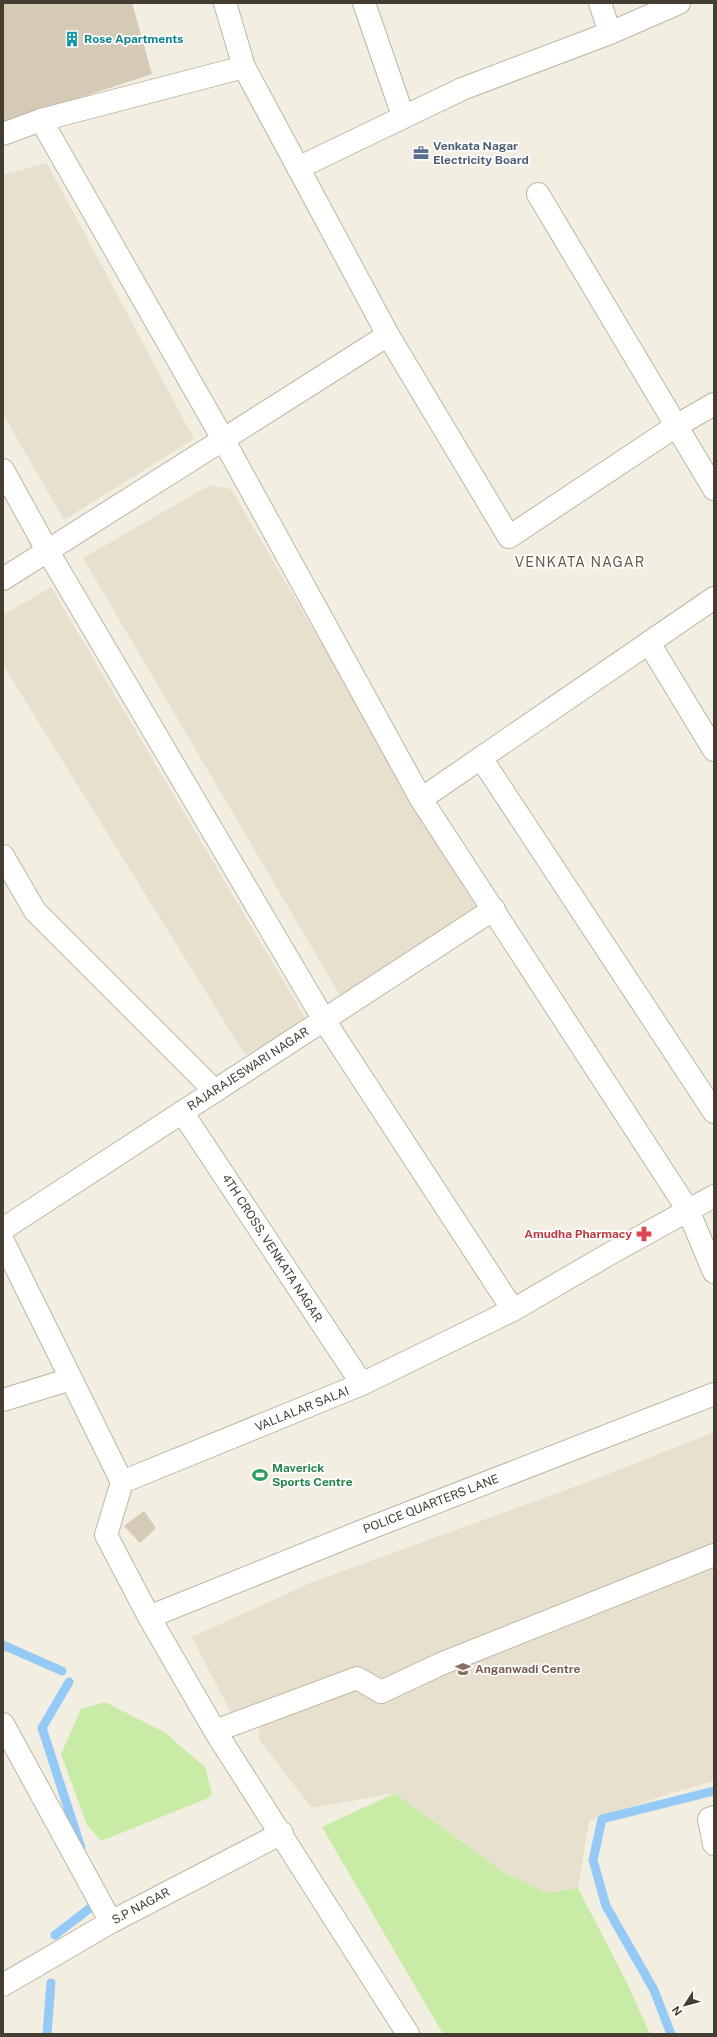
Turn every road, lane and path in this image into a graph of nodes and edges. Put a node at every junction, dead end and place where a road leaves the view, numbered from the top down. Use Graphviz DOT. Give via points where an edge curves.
graph roads {
  1 [pos="225,3"];
  2 [pos="364,3"];
  3 [pos="600,3"];
  4 [pos="679,3"];
  5 [pos="610,34"];
  6 [pos="244,68"];
  7 [pos="403,116"];
  8 [pos="41,120"];
  9 [pos="3,134"];
  10 [pos="298,168"];
  11 [pos="538,194"];
  12 [pos="388,335"];
  13 [pos="714,404"];
  14 [pos="676,426"];
  15 [pos="223,439"];
  16 [pos="3,470"];
  17 [pos="714,489"];
  18 [pos="47,550"];
  19 [pos="3,579"];
  20 [pos="714,598"];
  21 [pos="649,643"];
  22 [pos="714,750"];
  23 [pos="482,758"];
  24 [pos="422,799"];
  25 [pos="3,856"];
  26 [pos="494,909"];
  27 [pos="324,1020"];
  28 [pos="215,1091"];
  29 [pos="182,1112"];
  30 [pos="714,1112"];
  31 [pos="714,1196"];
  32 [pos="688,1210"];
  33 [pos="3,1229"];
  34 [pos="3,1241"];
  35 [pos="714,1272"];
  36 [pos="513,1310"];
  37 [pos="71,1379"];
  38 [pos="362,1384"];
  39 [pos="714,1394"];
  40 [pos="3,1400"];
  41 [pos="122,1482"];
  42 [pos="714,1555"];
  43 [pos="149,1617"];
  44 [pos="3,1724"];
  45 [pos="216,1731"];
  46 [pos="712,1818"];
  47 [pos="282,1833"];
  48 [pos="714,1844"];
  49 [pos="111,1922"];
  50 [pos="3,1985"];
  51 [pos="408,2034"];
  1 -- 6 [label="street"];
  2 -- 7 [label="street"];
  3 -- 5 [label="street"];
  4 -- 5 [label="street"];
  5 -- 7 [label="street" via="462,89"];
  6 -- 8 [label="street"];
  6 -- 10 [label="street"];
  7 -- 10 [label="street"];
  8 -- 9 [label="street"];
  8 -- 15 [label="street"];
  10 -- 12 [label="street"];
  11 -- 14 [label="street"];
  12 -- 14 [label="street" via="509,537"];
  12 -- 15 [label="street"];
  13 -- 14 [label="street"];
  14 -- 17 [label="street"];
  15 -- 18 [label="street"];
  15 -- 24 [label="street"];
  16 -- 18 [label="street"];
  18 -- 19 [label="street"];
  18 -- 27 [label="street"];
  20 -- 21 [label="street"];
  21 -- 22 [label="street"];
  21 -- 23 [label="street"];
  23 -- 24 [label="street"];
  23 -- 30 [label="street"];
  24 -- 26 [label="street"];
  25 -- 28 [label="street" via="35,911"];
  26 -- 27 [label="street, RAJARAJESWARI NAGAR"];
  26 -- 32 [label="street"];
  27 -- 28 [label="street, RAJARAJESWARI NAGAR"];
  27 -- 36 [label="street"];
  28 -- 29 [label="street, RAJARAJESWARI NAGAR"];
  29 -- 33 [label="street, RAJARAJESWARI NAGAR"];
  29 -- 38 [label="street, 4TH CROSS, VENKATA NAGAR"];
  31 -- 32 [label="street, VALLALAR SALAI"];
  32 -- 35 [label="street"];
  32 -- 36 [label="street, VALLALAR SALAI"];
  34 -- 37 [label="street"];
  36 -- 38 [label="street, VALLALAR SALAI"];
  37 -- 40 [label="street"];
  37 -- 41 [label="street"];
  38 -- 41 [label="street, VALLALAR SALAI"];
  39 -- 43 [label="street, POLICE QUARTERS LANE"];
  41 -- 43 [label="street" via="106,1535"];
  42 -- 45 [label="street" via="443,1663 381,1692 357,1678"];
  43 -- 45 [label="street"];
  44 -- 49 [label="street"];
  45 -- 47 [label="street"];
  46 -- 48 [label="street"];
  47 -- 49 [label="street, S.P NAGAR"];
  47 -- 51 [label="street"];
  49 -- 50 [label="street, S.P NAGAR"];
}
